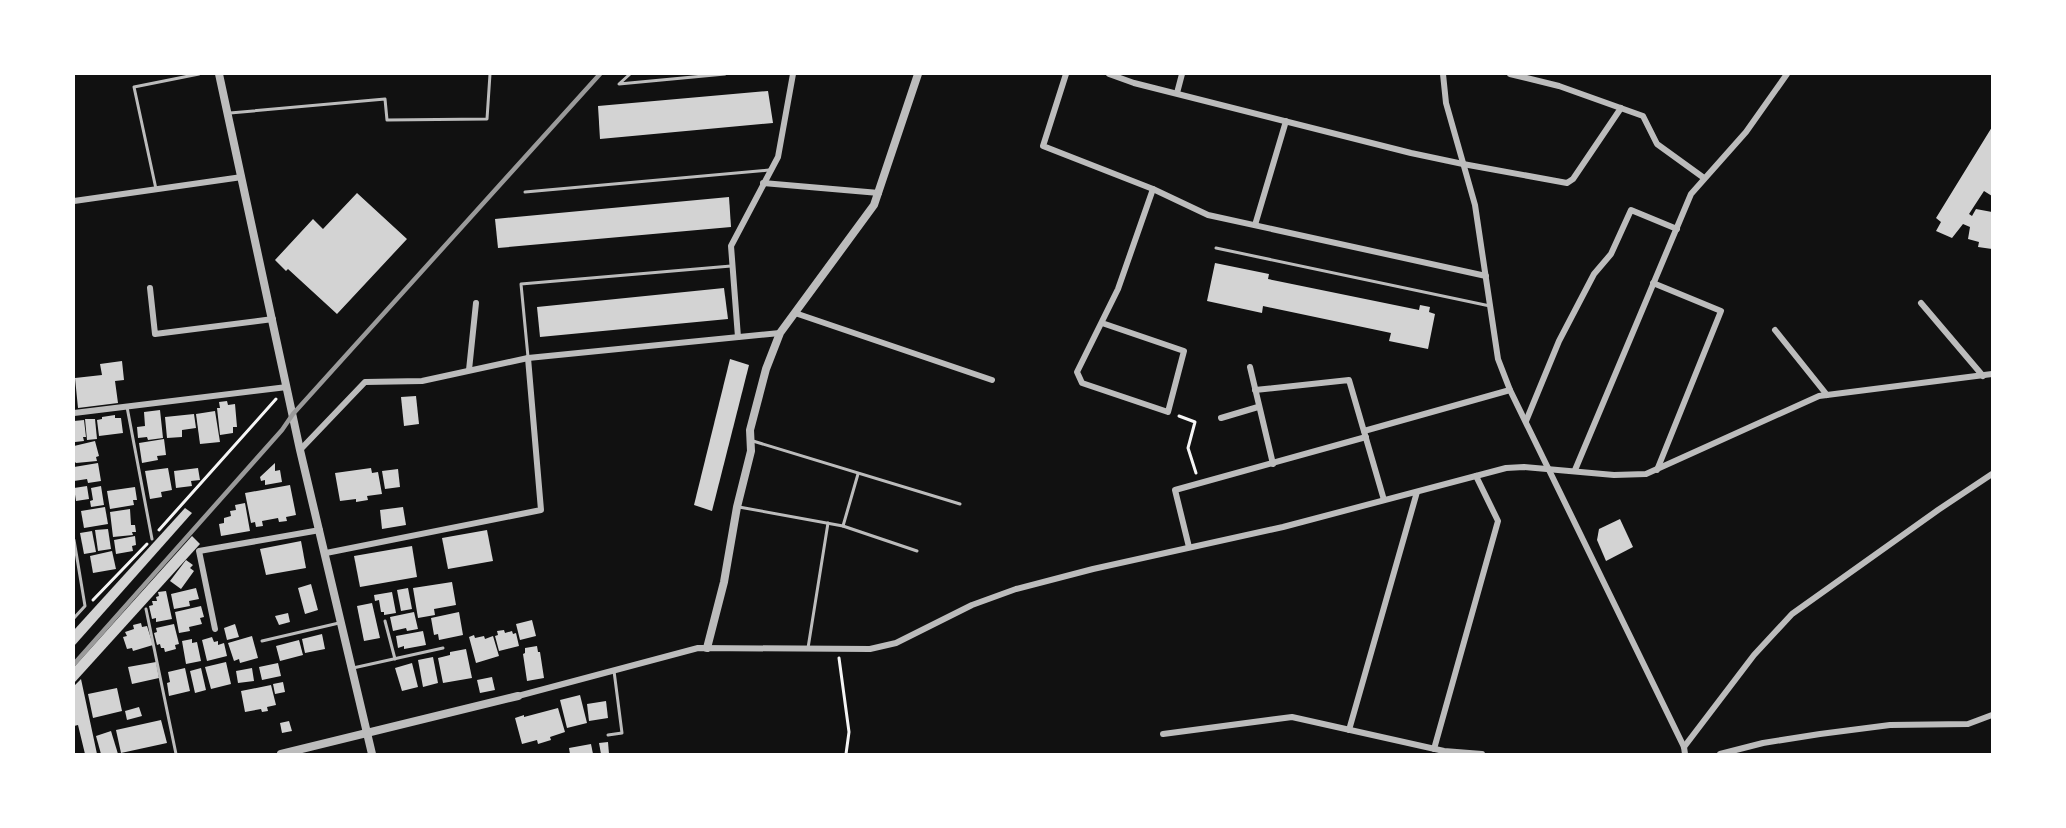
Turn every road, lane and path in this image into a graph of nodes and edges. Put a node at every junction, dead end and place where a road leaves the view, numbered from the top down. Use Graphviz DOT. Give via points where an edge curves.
graph roads {
  1 [pos="200,74"];
  2 [pos="219,74"];
  3 [pos="490,74"];
  4 [pos="630,74"];
  5 [pos="725,74"];
  6 [pos="793,74"];
  7 [pos="918,74"];
  8 [pos="1066,74"];
  9 [pos="1109,74"];
  10 [pos="1182,74"];
  11 [pos="1443,74"];
  12 [pos="1510,74"];
  13 [pos="1787,74"];
  14 [pos="1177,93"];
  15 [pos="1621,108"];
  16 [pos="228,113"];
  17 [pos="1286,121"];
  18 [pos="1463,164"];
  19 [pos="771,169"];
  20 [pos="242,177"];
  21 [pos="1704,178"];
  22 [pos="763,183"];
  23 [pos="156,189"];
  24 [pos="1153,189"];
  25 [pos="525,192"];
  26 [pos="879,193"];
  27 [pos="74,201"];
  28 [pos="1255,225"];
  29 [pos="1677,229"];
  30 [pos="1216,248"];
  31 [pos="733,266"];
  32 [pos="1486,276"];
  33 [pos="1653,284"];
  34 [pos="150,288"];
  35 [pos="476,303"];
  36 [pos="1921,303"];
  37 [pos="1492,307"];
  38 [pos="795,313"];
  39 [pos="273,319"];
  40 [pos="1102,323"];
  41 [pos="1775,330"];
  42 [pos="780,333"];
  43 [pos="738,337"];
  44 [pos="528,358"];
  45 [pos="1250,367"];
  46 [pos="469,370"];
  47 [pos="1992,374"];
  48 [pos="1983,376"];
  49 [pos="992,380"];
  50 [pos="287,387"];
  51 [pos="1255,390"];
  52 [pos="1510,390"];
  53 [pos="1827,395"];
  54 [pos="276,399"];
  55 [pos="127,407"];
  56 [pos="1258,407"];
  57 [pos="1168,412"];
  58 [pos="74,413"];
  59 [pos="1221,418"];
  60 [pos="1526,421"];
  61 [pos="1365,434"];
  62 [pos="751,440"];
  63 [pos="300,450"];
  64 [pos="1273,464"];
  65 [pos="1548,468"];
  66 [pos="1575,470"];
  67 [pos="1657,470"];
  68 [pos="858,474"];
  69 [pos="1992,474"];
  70 [pos="1476,476"];
  71 [pos="1200,483"];
  72 [pos="1417,492"];
  73 [pos="1384,500"];
  74 [pos="960,504"];
  75 [pos="737,507"];
  76 [pos="828,522"];
  77 [pos="843,526"];
  78 [pos="320,530"];
  79 [pos="152,539"];
  80 [pos="74,540"];
  81 [pos="1189,547"];
  82 [pos="917,551"];
  83 [pos="326,553"];
  84 [pos="90,604"];
  85 [pos="146,609"];
  86 [pos="74,618"];
  87 [pos="385,621"];
  88 [pos="341,622"];
  89 [pos="215,629"];
  90 [pos="262,640"];
  91 [pos="442,648"];
  92 [pos="707,648"];
  93 [pos="808,648"];
  94 [pos="838,650"];
  95 [pos="394,659"];
  96 [pos="352,668"];
  97 [pos="614,671"];
  98 [pos="518,696"];
  99 [pos="1992,715"];
  100 [pos="1349,730"];
  101 [pos="368,733"];
  102 [pos="1163,734"];
  103 [pos="608,735"];
  104 [pos="1684,747"];
  105 [pos="1434,749"];
  106 [pos="176,754"];
  107 [pos="280,754"];
  108 [pos="372,754"];
  109 [pos="846,754"];
  110 [pos="1482,754"];
  111 [pos="1684,754"];
  112 [pos="1720,754"];
  1 -- 23 [label="lane" via="134,87"];
  2 -- 16 [label="street"];
  3 -- 16 [label="lane" via="487,119 387,120 385,99"];
  4 -- 5 [label="lane" via="619,84"];
  6 -- 19 [label="street" via="778,157"];
  7 -- 26 [label="street"];
  8 -- 24 [label="street" via="1043,146"];
  9 -- 14 [label="street"];
  10 -- 14 [label="street"];
  11 -- 18 [label="street" via="1446,103"];
  12 -- 15 [label="street"];
  13 -- 21 [label="street" via="1746,132"];
  14 -- 17 [label="street"];
  15 -- 18 [label="street" via="1567,183"];
  15 -- 21 [label="street" via="1643,116 1657,144"];
  16 -- 20 [label="street"];
  17 -- 18 [label="street"];
  17 -- 28 [label="street"];
  18 -- 32 [label="street" via="1475,206"];
  19 -- 22 [label="street"];
  19 -- 25 [label="lane"];
  20 -- 23 [label="street"];
  20 -- 39 [label="street"];
  21 -- 29 [label="street" via="1691,194"];
  22 -- 26 [label="street"];
  22 -- 31 [label="street" via="731,246"];
  23 -- 27 [label="street"];
  24 -- 28 [label="street" via="1208,215"];
  24 -- 40 [label="street"];
  26 -- 38 [label="street" via="874,206"];
  28 -- 32 [label="street"];
  29 -- 33 [label="street"];
  29 -- 60 [label="street" via="1631,210 1611,254 1594,274 1559,341"];
  30 -- 37 [label="lane"];
  31 -- 43 [label="street"];
  31 -- 44 [label="lane" via="521,284"];
  32 -- 37 [label="street"];
  33 -- 66 [label="street"];
  33 -- 67 [label="street" via="1721,311"];
  34 -- 39 [label="street" via="155,334"];
  35 -- 46 [label="street"];
  36 -- 48 [label="street"];
  37 -- 52 [label="street" via="1498,359"];
  38 -- 42 [label="street"];
  38 -- 49 [label="street"];
  39 -- 50 [label="street"];
  40 -- 57 [label="street" via="1184,351"];
  40 -- 57 [label="street" via="1077,372 1082,383"];
  41 -- 53 [label="street"];
  42 -- 43 [label="street"];
  42 -- 62 [label="street" via="766,369 750,430"];
  43 -- 44 [label="street"];
  44 -- 46 [label="street"];
  44 -- 83 [label="street" via="541,510"];
  45 -- 51 [label="street"];
  46 -- 63 [label="street" via="422,381 366,382"];
  47 -- 48 [label="street"];
  48 -- 53 [label="street"];
  50 -- 55 [label="street"];
  50 -- 63 [label="street"];
  51 -- 56 [label="street"];
  51 -- 61 [label="street" via="1349,380"];
  52 -- 60 [label="street"];
  52 -- 61 [label="street"];
  53 -- 67 [label="street"];
  54 -- 79 [label="path"];
  55 -- 58 [label="street"];
  55 -- 79 [label="lane"];
  56 -- 59 [label="street"];
  56 -- 64 [label="street"];
  57 -- 71 [label="path" via="1195,422 1188,448"];
  60 -- 65 [label="street"];
  61 -- 64 [label="street"];
  61 -- 73 [label="street"];
  62 -- 68 [label="lane"];
  62 -- 75 [label="street"];
  63 -- 78 [label="street"];
  64 -- 71 [label="street"];
  65 -- 66 [label="street"];
  65 -- 70 [label="street" via="1506,468"];
  65 -- 104 [label="street"];
  66 -- 67 [label="street" via="1631,476"];
  68 -- 74 [label="lane"];
  68 -- 77 [label="lane"];
  69 -- 104 [label="street" via="1792,614 1754,655"];
  70 -- 72 [label="street"];
  70 -- 105 [label="street" via="1498,520"];
  71 -- 81 [label="street" via="1175,490"];
  72 -- 73 [label="street"];
  72 -- 100 [label="street"];
  73 -- 81 [label="street"];
  75 -- 76 [label="lane"];
  75 -- 92 [label="street"];
  76 -- 77 [label="lane"];
  76 -- 93 [label="lane"];
  77 -- 82 [label="lane"];
  78 -- 83 [label="street"];
  78 -- 89 [label="street" via="199,551"];
  79 -- 84 [label="path"];
  80 -- 86 [label="lane" via="85,606"];
  81 -- 94 [label="street" via="1016,589 972,605 896,643"];
  83 -- 88 [label="street"];
  85 -- 106 [label="lane"];
  87 -- 95 [label="lane"];
  88 -- 90 [label="lane"];
  88 -- 96 [label="street"];
  91 -- 95 [label="lane"];
  92 -- 93 [label="street"];
  92 -- 97 [label="street"];
  93 -- 94 [label="street"];
  94 -- 109 [label="path" via="849,732"];
  95 -- 96 [label="lane"];
  96 -- 101 [label="street"];
  97 -- 98 [label="street"];
  97 -- 103 [label="lane" via="622,733"];
  98 -- 101 [label="street"];
  99 -- 112 [label="street" via="1968,724 1890,725 1763,742"];
  100 -- 102 [label="street" via="1292,717"];
  100 -- 105 [label="street"];
  101 -- 107 [label="street"];
  101 -- 108 [label="street"];
  104 -- 111 [label="street"];
  105 -- 110 [label="street"];
}
